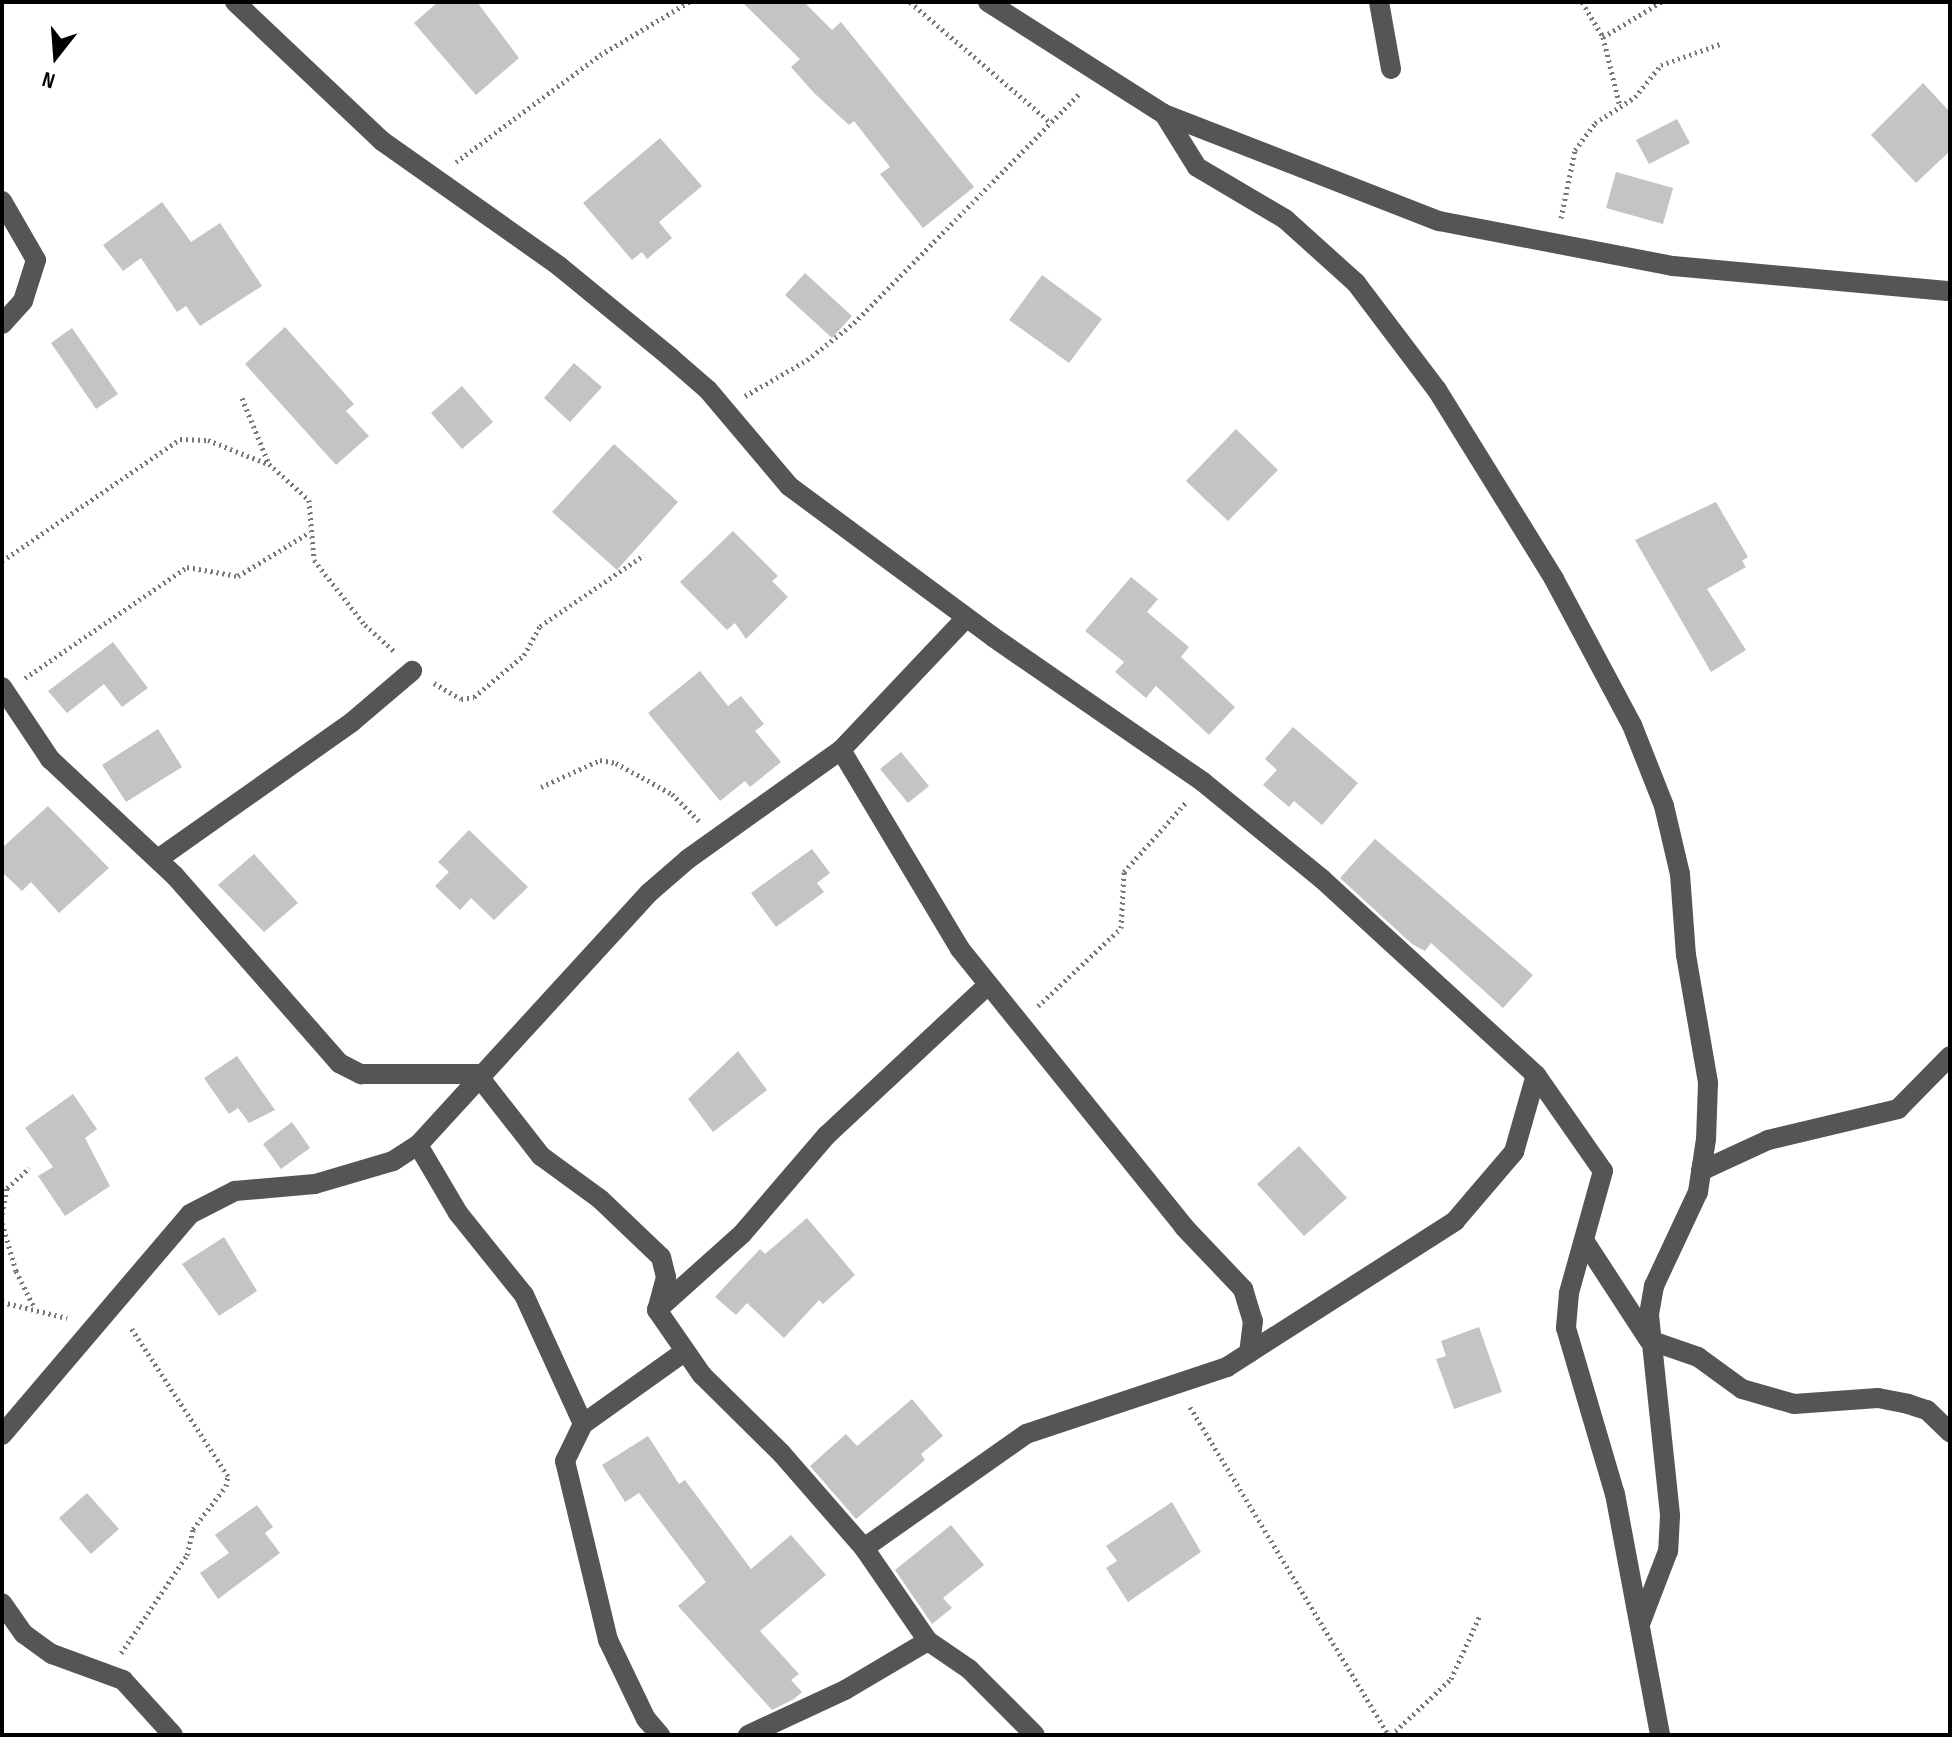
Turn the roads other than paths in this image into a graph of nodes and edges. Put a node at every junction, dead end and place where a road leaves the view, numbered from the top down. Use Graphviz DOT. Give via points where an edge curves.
graph roads {
  1 [pos="235,2"];
  2 [pos="988,2"];
  3 [pos="1379,2"];
  4 [pos="1391,69"];
  5 [pos="1164,114"];
  6 [pos="2,201"];
  7 [pos="1950,291"];
  8 [pos="2,324"];
  9 [pos="966,618"];
  10 [pos="412,671"];
  11 [pos="6,700"];
  12 [pos="841,750"];
  13 [pos="158,859"];
  14 [pos="988,985"];
  15 [pos="1950,1056"];
  16 [pos="1536,1075"];
  17 [pos="482,1076"];
  18 [pos="418,1145"];
  19 [pos="1701,1171"];
  20 [pos="1585,1242"];
  21 [pos="657,1310"];
  22 [pos="1649,1340"];
  23 [pos="684,1352"];
  24 [pos="1249,1353"];
  25 [pos="583,1424"];
  26 [pos="1950,1432"];
  27 [pos="2,1435"];
  28 [pos="864,1548"];
  29 [pos="2,1603"];
  30 [pos="1640,1624"];
  31 [pos="928,1641"];
  32 [pos="173,1735"];
  33 [pos="660,1735"];
  34 [pos="748,1735"];
  35 [pos="1035,1735"];
  36 [pos="1660,1735"];
  1 -- 9 [label="street" via="382,141 559,266 679,365 789,486"];
  2 -- 5 [label="street"];
  3 -- 4 [label="street"];
  5 -- 7 [label="street" via="1439,221 1673,266"];
  5 -- 19 [label="street" via="1197,167 1285,219 1356,283 1437,390 1554,579 1632,725 1664,806 1680,874 1686,955 1708,1083"];
  6 -- 8 [label="street" via="36,260 23,301"];
  9 -- 12 [label="street"];
  9 -- 16 [label="street" via="1203,782 1322,879"];
  10 -- 13 [label="street" via="352,722"];
  11 -- 13 [label="street" via="50,759"];
  12 -- 14 [label="street" via="960,949"];
  12 -- 17 [label="street" via="650,892"];
  13 -- 17 [label="street" via="339,1063 361,1074"];
  14 -- 21 [label="street" via="827,1135 742,1234"];
  14 -- 24 [label="street" via="1184,1227 1243,1289 1253,1321"];
  15 -- 19 [label="street" via="1898,1109 1768,1140"];
  16 -- 20 [label="street" via="1603,1171"];
  16 -- 24 [label="street" via="1514,1152 1470,1208"];
  17 -- 18 [label="street"];
  17 -- 21 [label="street" via="541,1156 600,1199 661,1257 666,1277"];
  18 -- 25 [label="street" via="458,1213 524,1295"];
  18 -- 27 [label="street" via="393,1161 315,1184 216,1197 190,1214"];
  19 -- 22 [label="street" via="1698,1192 1654,1286"];
  20 -- 22 [label="street"];
  20 -- 30 [label="street" via="1569,1293 1566,1328 1615,1494"];
  21 -- 23 [label="street"];
  22 -- 26 [label="street" via="1698,1357 1754,1395 1826,1405 1878,1398 1927,1410"];
  22 -- 30 [label="street" via="1670,1516 1668,1551"];
  23 -- 25 [label="street"];
  23 -- 28 [label="street"];
  24 -- 28 [label="street" via="1177,1386 1026,1434"];
  25 -- 33 [label="street" via="565,1461 578,1533 608,1640 646,1719"];
  28 -- 31 [label="street"];
  29 -- 32 [label="street" via="35,1643 123,1680"];
  30 -- 36 [label="street"];
  31 -- 34 [label="street" via="845,1690"];
  31 -- 35 [label="street" via="969,1669"];
}
